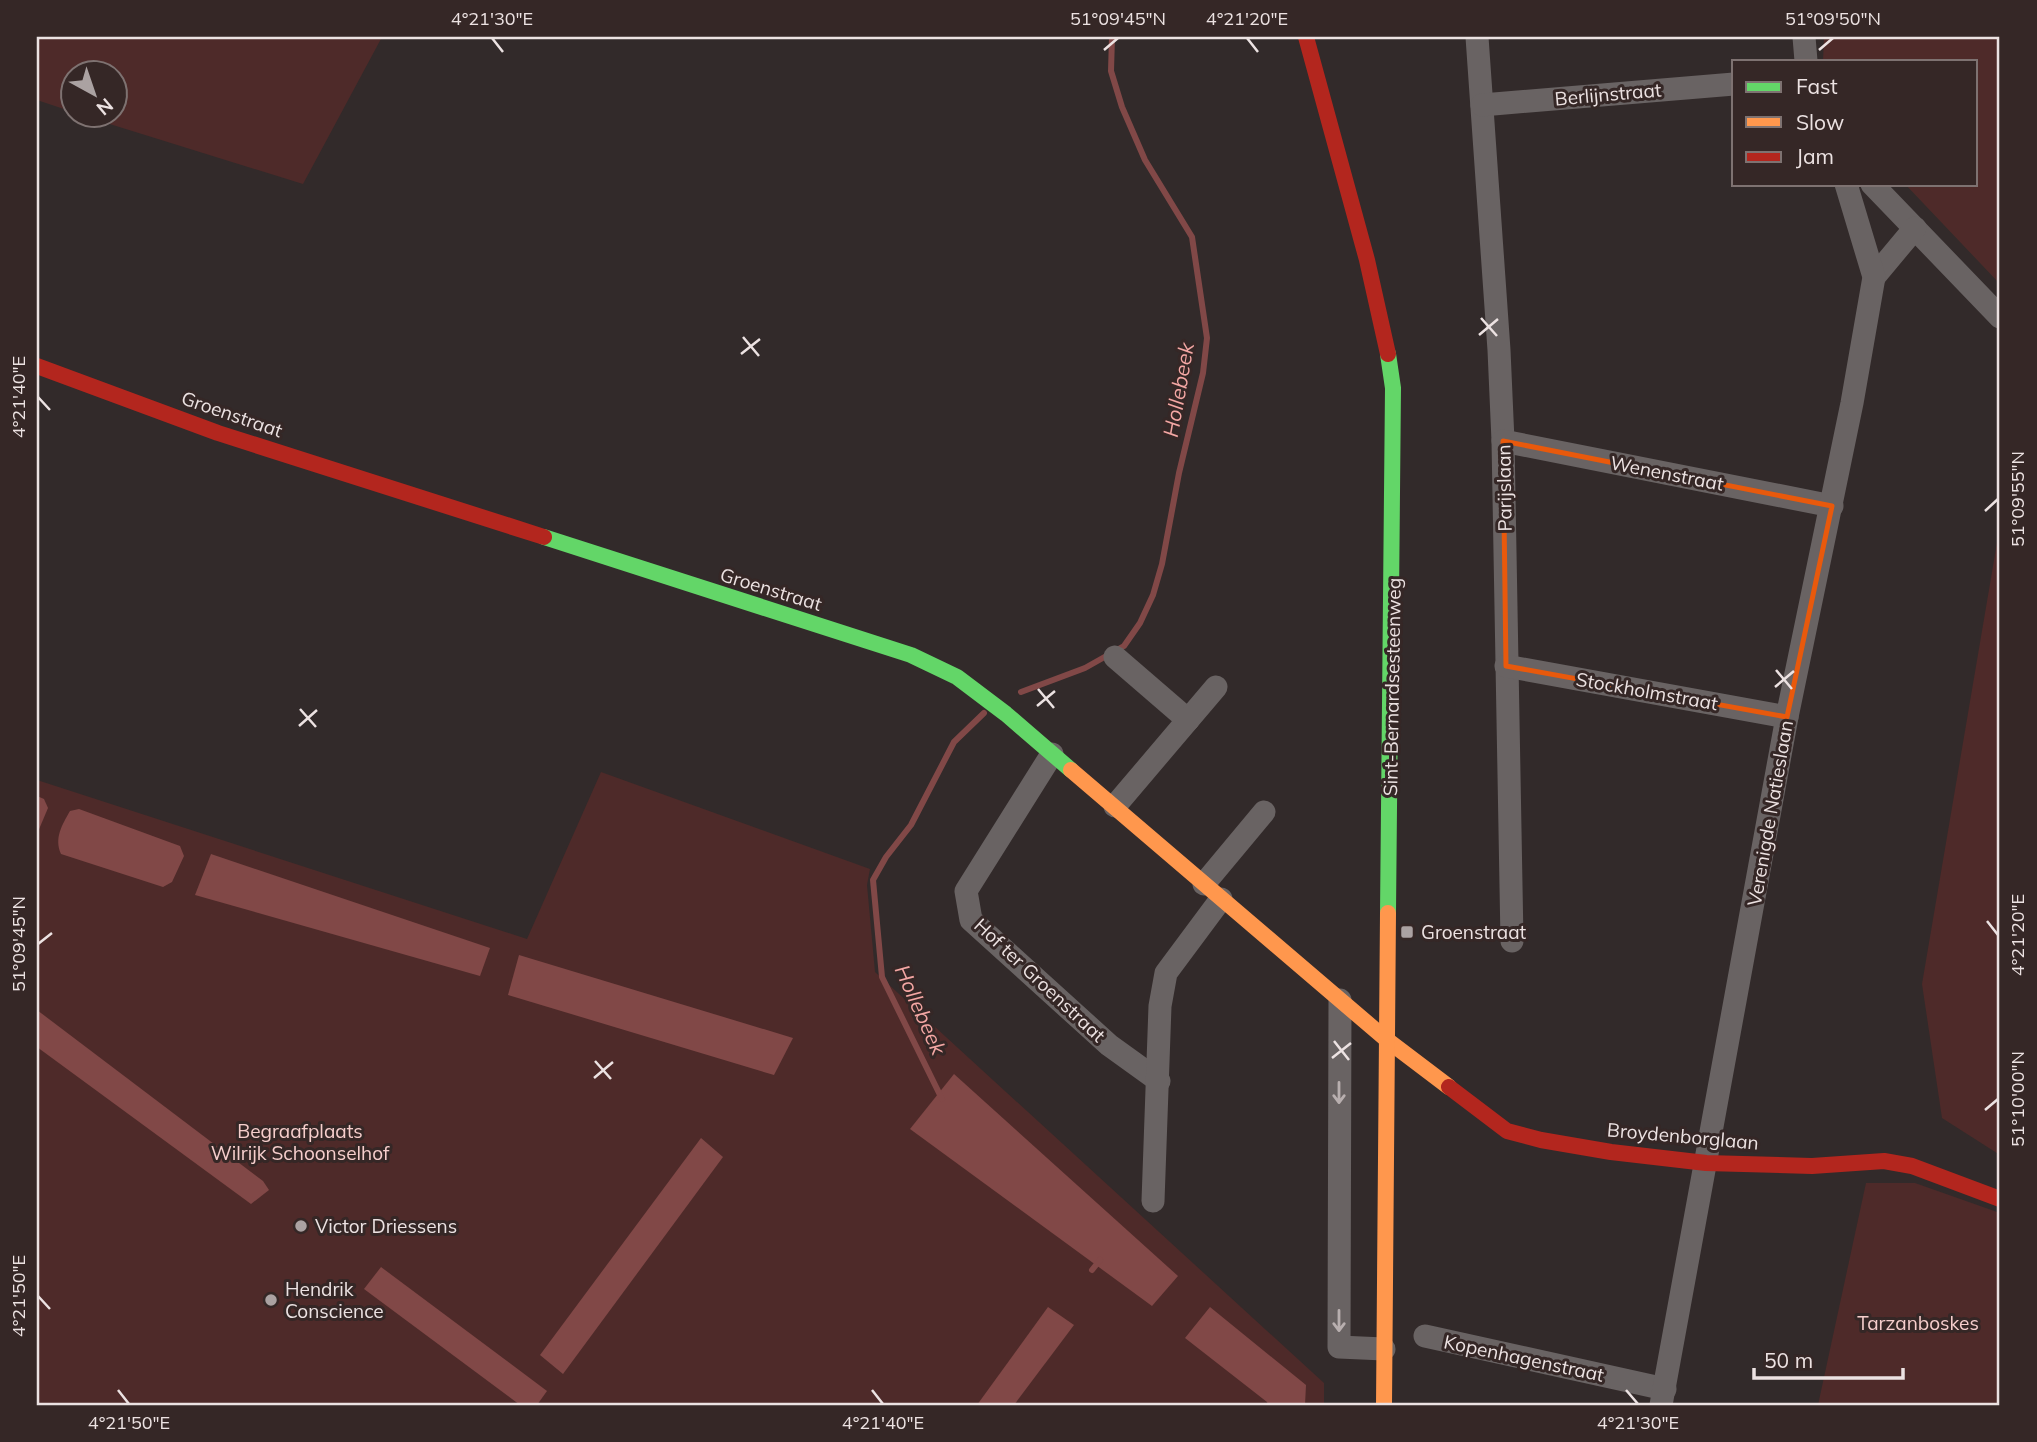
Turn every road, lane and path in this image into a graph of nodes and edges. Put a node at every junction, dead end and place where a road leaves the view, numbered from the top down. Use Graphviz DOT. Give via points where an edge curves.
graph roads {
  1 [pos="1306,37"];
  2 [pos="1476,37"];
  3 [pos="1804,37"];
  4 [pos="1806,60"];
  5 [pos="1732,83"];
  6 [pos="1482,105"];
  7 [pos="1847,186"];
  8 [pos="1874,186"];
  9 [pos="1915,228"];
  10 [pos="1874,277"];
  11 [pos="2000,317"];
  12 [pos="37,366"];
  13 [pos="1503,441"];
  14 [pos="1832,506"];
  15 [pos="1115,657"];
  16 [pos="1506,666"];
  17 [pos="1216,687"];
  18 [pos="1787,717"];
  19 [pos="1188,720"];
  20 [pos="1052,754"];
  21 [pos="1115,806"];
  22 [pos="1264,812"];
  23 [pos="1212,892"];
  24 [pos="1512,941"];
  25 [pos="1340,1000"];
  26 [pos="1387,1041"];
  27 [pos="1159,1081"];
  28 [pos="1706,1163"];
  29 [pos="2000,1199"];
  30 [pos="1153,1201"];
  31 [pos="1424,1336"];
  32 [pos="1384,1349"];
  33 [pos="1663,1397"];
  34 [pos="1384,1405"];
  1 -- 26 [label="street, Sint-Bernardsesteenweg" via="1367,260 1393,388"];
  2 -- 6 [label="street, Parijslaan"];
  3 -- 4 [label="street"];
  5 -- 6 [label="street, Berlijnstraat"];
  6 -- 13 [label="street, Parijslaan"];
  7 -- 10 [label="street, Verenigde Natieslaan"];
  8 -- 9 [label="street"];
  9 -- 10 [label="street"];
  9 -- 11 [label="street"];
  10 -- 14 [label="street, Verenigde Natieslaan"];
  12 -- 20 [label="street, Groenstraat" via="218,433 911,655 957,677"];
  13 -- 14 [label="street, Wenenstraat"];
  13 -- 16 [label="street, Parijslaan"];
  14 -- 18 [label="street, Verenigde Natieslaan"];
  15 -- 19 [label="street"];
  16 -- 18 [label="street, Stockholmstraat"];
  16 -- 24 [label="street, Parijslaan"];
  17 -- 19 [label="street"];
  18 -- 28 [label="street, Verenigde Natieslaan"];
  19 -- 21 [label="street"];
  20 -- 21 [label="street, Groenstraat"];
  20 -- 27 [label="street, Hof ter Groenstraat" via="966,891 971,920 1109,1045"];
  21 -- 23 [label="street, Groenstraat"];
  22 -- 23 [label="street"];
  23 -- 25 [label="street, Groenstraat"];
  23 -- 27 [label="street" via="1166,973 1160,1006"];
  25 -- 26 [label="street, Groenstraat"];
  25 -- 32 [label="street, one-way" via="1339,1348"];
  26 -- 28 [label="street, Broydenborglaan" via="1507,1132 1611,1152"];
  26 -- 32 [label="street, Sint-Bernardsesteenweg"];
  27 -- 30 [label="street"];
  28 -- 29 [label="street, Broydenborglaan" via="1812,1166 1884,1161 1912,1166"];
  28 -- 33 [label="street, Verenigde Natieslaan"];
  31 -- 33 [label="street, Kopenhagenstraat"];
  32 -- 34 [label="street, Sint-Bernardsesteenweg"];
}
